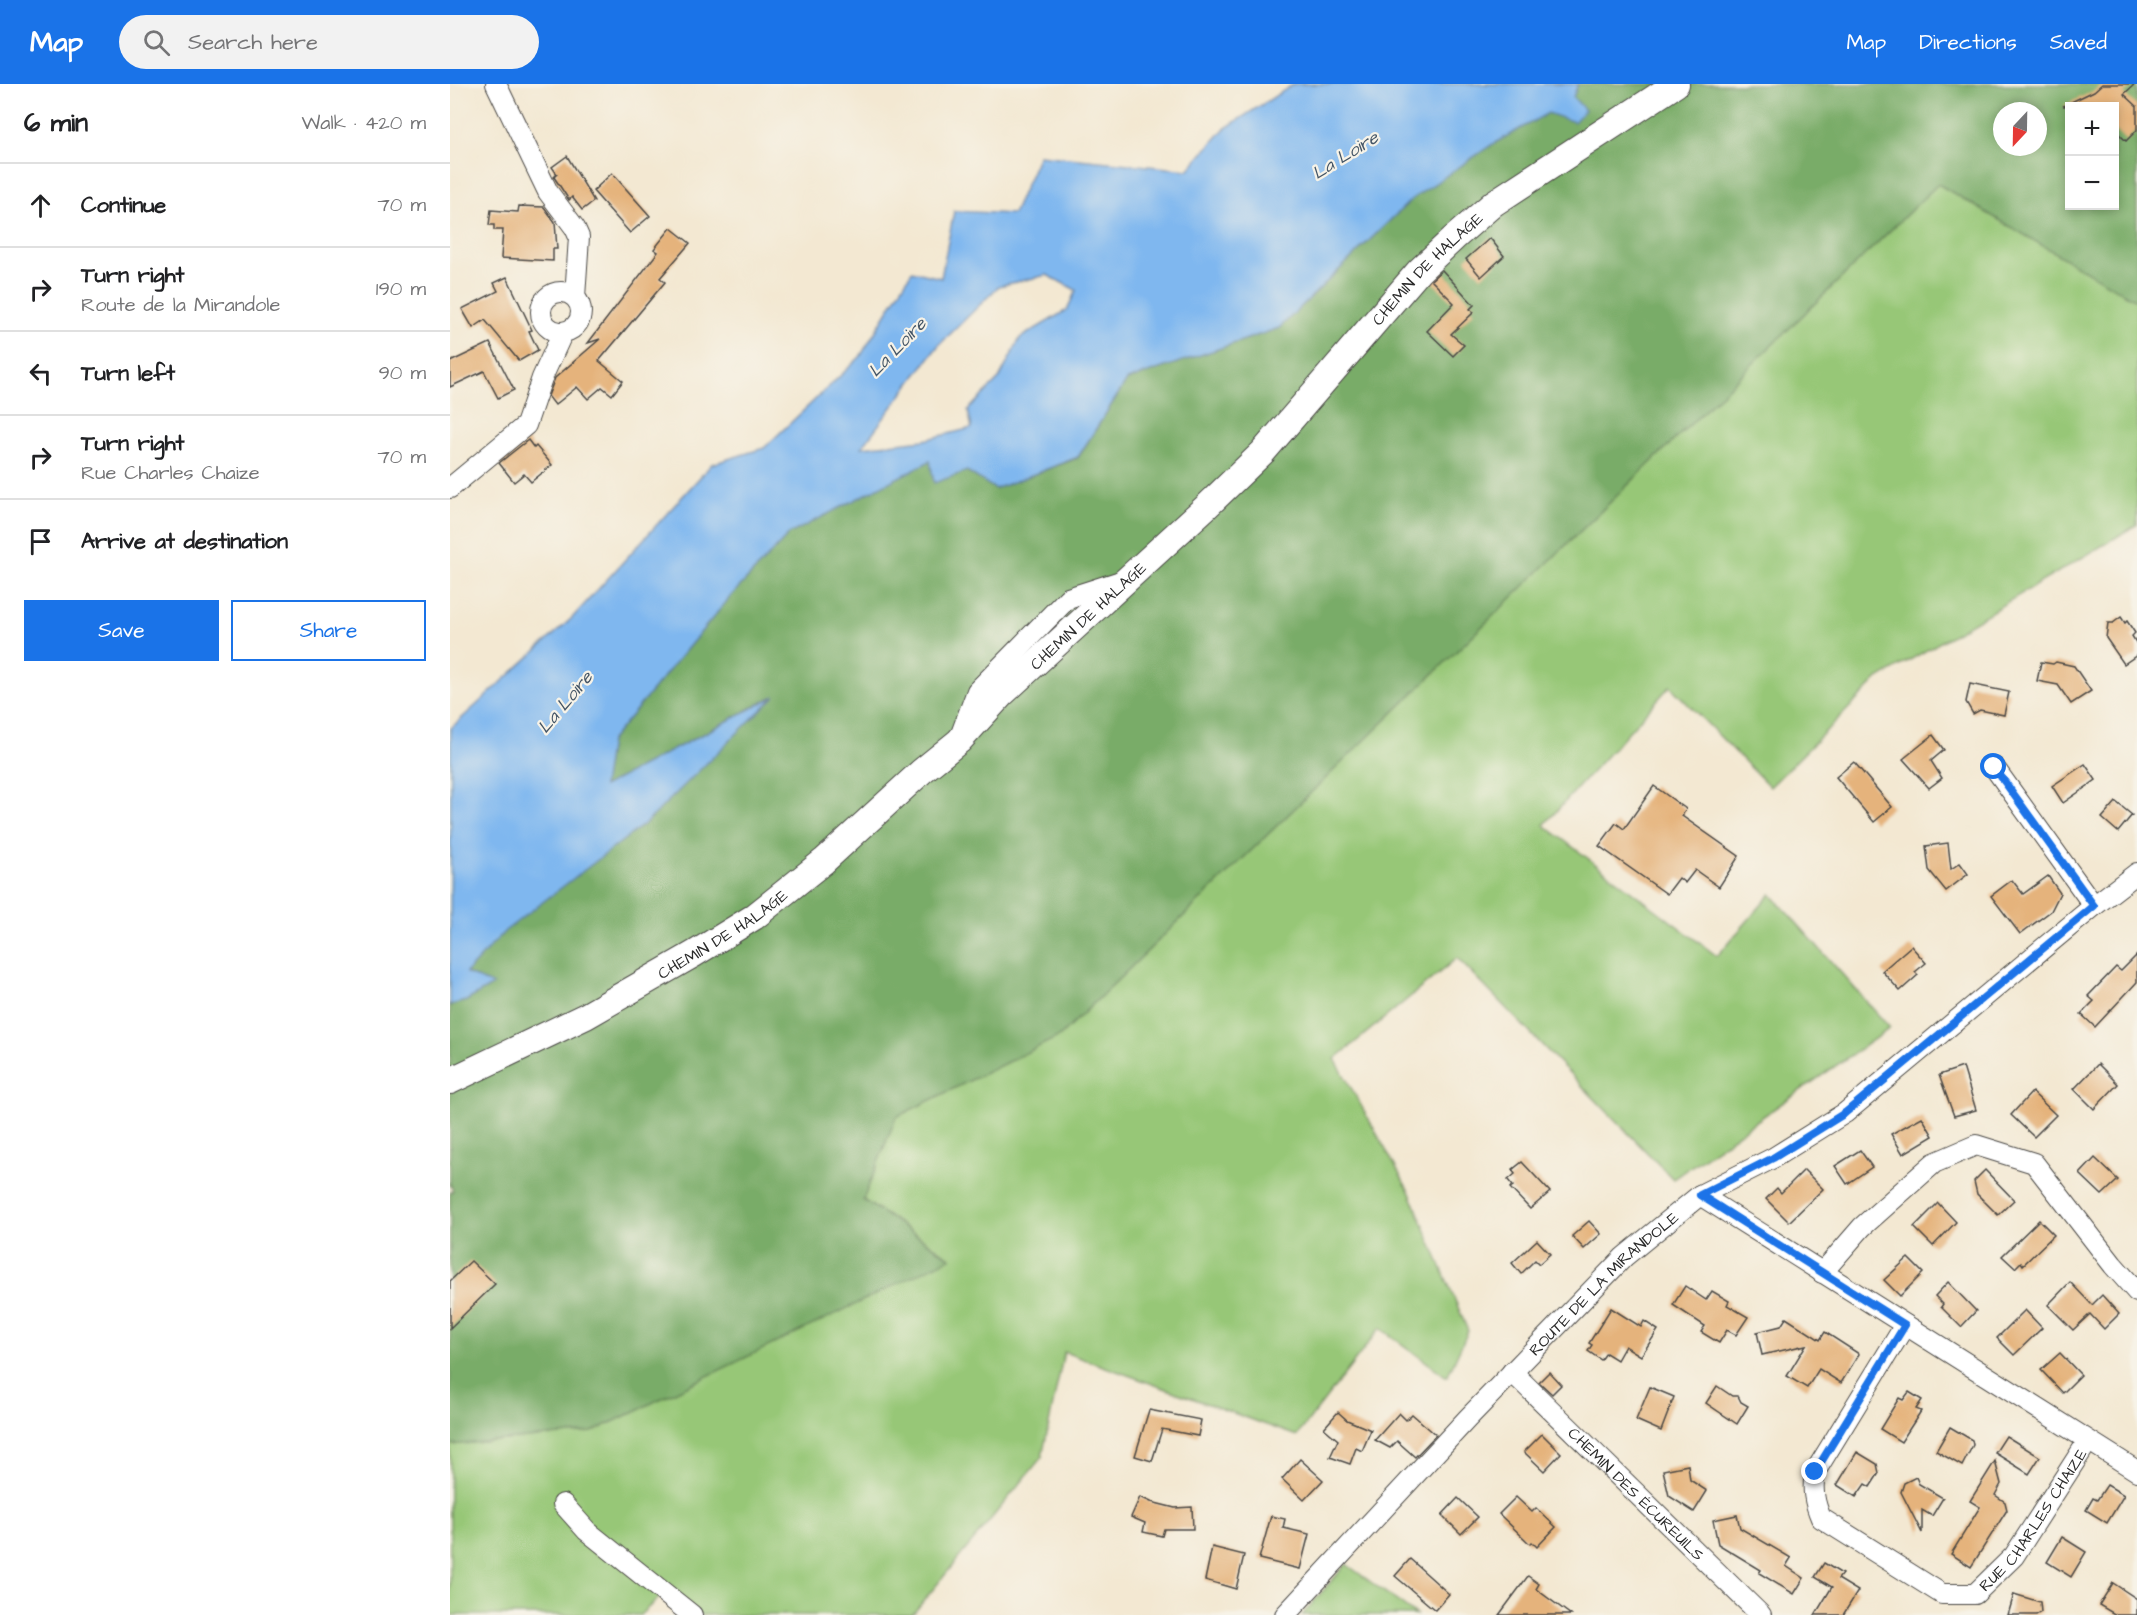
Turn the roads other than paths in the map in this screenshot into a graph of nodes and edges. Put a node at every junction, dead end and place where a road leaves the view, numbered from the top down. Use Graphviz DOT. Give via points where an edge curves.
graph roads {
  1 [pos="496,84"];
  2 [pos="1676,84"];
  3 [pos="575,297"];
  4 [pos="563,332"];
  5 [pos="450,488"];
  6 [pos="1994,767"];
  7 [pos="2137,873"];
  8 [pos="2094,906"];
  9 [pos="450,1081"];
  10 [pos="1700,1195"];
  11 [pos="1822,1273"];
  12 [pos="2137,1292"];
  13 [pos="1905,1325"];
  14 [pos="1512,1372"];
  15 [pos="2088,1441"];
  16 [pos="2137,1471"];
  17 [pos="563,1504"];
  18 [pos="692,1615"];
  19 [pos="1285,1615"];
  20 [pos="1761,1615"];
  1 -- 3 [label="street" via="548,192 579,237"];
  2 -- 9 [label="main road, CHEMIN DE HALAGE" via="1494,203 1454,238 1419,270 1263,452 1001,696 959,741 824,861 754,917 694,954 586,1016"];
  3 -- 4 [label="street" via="581,308 579,321"];
  3 -- 4 [label="street" via="556,292 542,306 545,324"];
  4 -- 5 [label="street" via="526,425"];
  6 -- 8 [label="street"];
  7 -- 8 [label="street, ROUTE DE LA MIRANDOLE"];
  8 -- 10 [label="street, ROUTE DE LA MIRANDOLE" via="1845,1113 1773,1158"];
  10 -- 11 [label="street"];
  10 -- 14 [label="street, ROUTE DE LA MIRANDOLE" via="1624,1257"];
  11 -- 12 [label="street" via="1862,1227 1934,1163 1976,1145 2034,1163"];
  11 -- 13 [label="street"];
  13 -- 15 [label="street"];
  13 -- 15 [label="street, RUE CHARLES CHAIZE" via="1815,1472 1812,1487 1821,1518 1942,1594 1975,1594 2014,1556"];
  14 -- 19 [label="street, ROUTE DE LA MIRANDOLE"];
  14 -- 20 [label="street, CHEMIN DES ÉCUREUILS"];
  15 -- 16 [label="street"];
  17 -- 18 [label="street" via="587,1531"];
}
